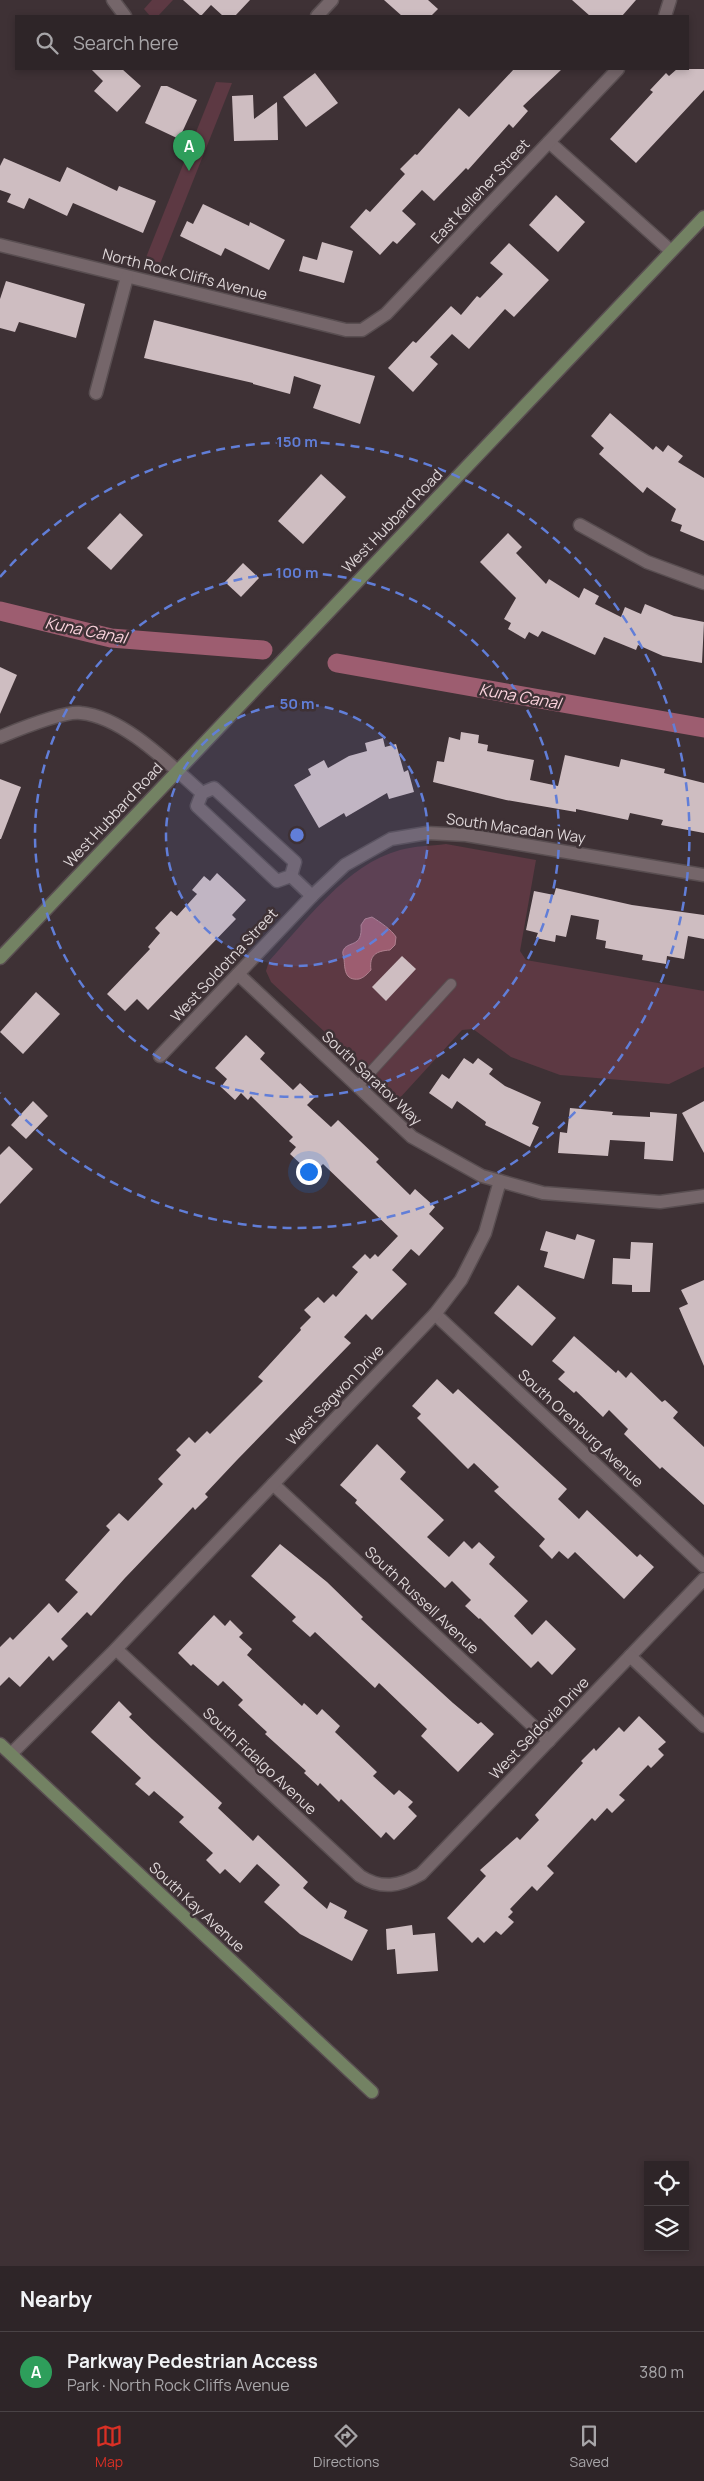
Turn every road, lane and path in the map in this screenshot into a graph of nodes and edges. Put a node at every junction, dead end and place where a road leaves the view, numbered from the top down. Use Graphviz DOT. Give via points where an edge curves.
graph roads {
  1 [pos="113,0"];
  2 [pos="332,0"];
  3 [pos="670,0"];
  4 [pos="125,15"];
  5 [pos="318,15"];
  6 [pos="665,15"];
  7 [pos="617,70"];
  8 [pos="549,142"];
  9 [pos="704,216"];
  10 [pos="0,245"];
  11 [pos="671,251"];
  12 [pos="127,277"];
  13 [pos="362,330"];
  14 [pos="96,393"];
  15 [pos="580,524"];
  16 [pos="704,582"];
  17 [pos="0,737"];
  18 [pos="177,771"];
  19 [pos="202,793"];
  20 [pos="704,875"];
  21 [pos="291,876"];
  22 [pos="312,896"];
  23 [pos="0,958"];
  24 [pos="238,974"];
  25 [pos="451,984"];
  26 [pos="160,1056"];
  27 [pos="357,1087"];
  28 [pos="500,1181"];
  29 [pos="704,1196"];
  30 [pos="435,1314"];
  31 [pos="273,1484"];
  32 [pos="704,1566"];
  33 [pos="704,1579"];
  34 [pos="116,1649"];
  35 [pos="630,1656"];
  36 [pos="704,1726"];
  37 [pos="549,1741"];
  38 [pos="0,1744"];
  39 [pos="11,1754"];
  40 [pos="388,1886"];
  41 [pos="372,2092"];
  1 -- 4 [label="street"];
  2 -- 5 [label="street"];
  3 -- 6 [label="street"];
  7 -- 8 [label="street, East Kelleher Street"];
  8 -- 11 [label="street"];
  8 -- 13 [label="street, East Kelleher Street" via="386,314"];
  9 -- 11 [label="street, West Hubbard Road"];
  10 -- 12 [label="street, North Rock Cliffs Avenue"];
  11 -- 18 [label="street, West Hubbard Road"];
  12 -- 13 [label="street, North Rock Cliffs Avenue" via="346,330"];
  12 -- 14 [label="street"];
  15 -- 16 [label="street" via="647,562"];
  17 -- 18 [label="street" via="33,724 80,713 112,723 151,748"];
  18 -- 19 [label="street"];
  18 -- 23 [label="street, West Hubbard Road"];
  19 -- 21 [label="street" via="214,788 295,862"];
  19 -- 21 [label="street" via="197,806 277,882"];
  20 -- 22 [label="street, South Macadan Way" via="466,835 427,833 391,839 345,865"];
  21 -- 22 [label="street"];
  22 -- 24 [label="street, West Soldotna Street"];
  24 -- 26 [label="street, West Soldotna Street"];
  24 -- 27 [label="street, South Saratov Way"];
  25 -- 27 [label="lane"];
  27 -- 28 [label="street, South Saratov Way" via="412,1138 482,1176"];
  28 -- 29 [label="street" via="542,1194 660,1202"];
  28 -- 30 [label="street, West Sagwon Drive" via="485,1233 460,1280"];
  30 -- 31 [label="street, West Sagwon Drive"];
  30 -- 32 [label="street, South Orenburg Avenue"];
  31 -- 34 [label="street, West Sagwon Drive"];
  31 -- 37 [label="street, South Russell Avenue"];
  33 -- 35 [label="street, West Seldovia Drive"];
  34 -- 39 [label="street, West Sagwon Drive"];
  34 -- 40 [label="street, South Fidalgo Avenue" via="360,1876 373,1884"];
  35 -- 36 [label="street"];
  35 -- 37 [label="street, West Seldovia Drive"];
  37 -- 40 [label="street, West Seldovia Drive" via="421,1874 405,1883"];
  38 -- 39 [label="street, South Kay Avenue"];
  39 -- 41 [label="street, South Kay Avenue"];
}
